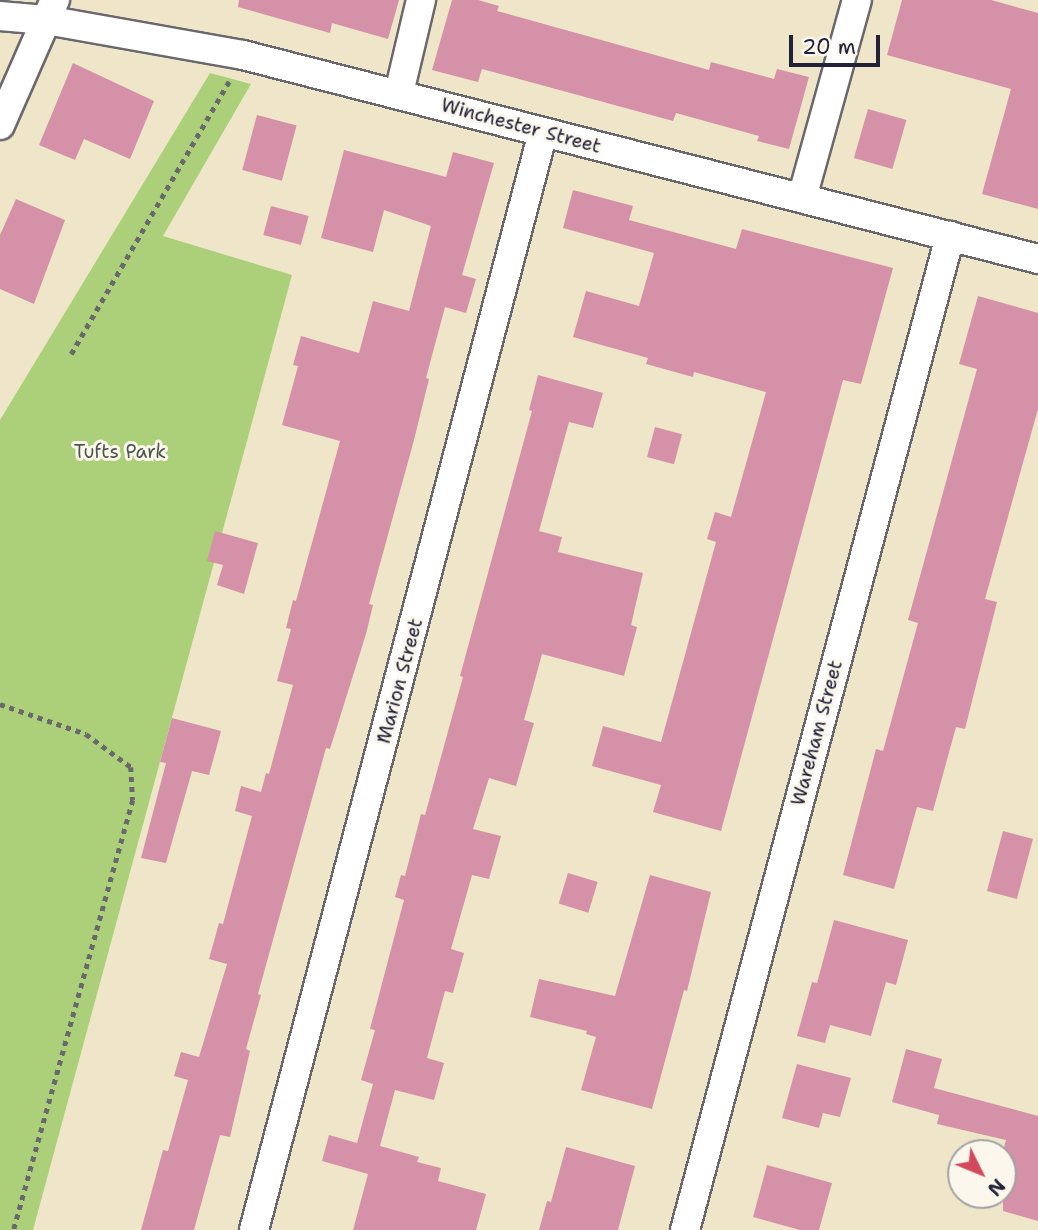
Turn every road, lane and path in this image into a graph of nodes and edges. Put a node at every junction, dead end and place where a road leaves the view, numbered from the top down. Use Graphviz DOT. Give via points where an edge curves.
graph roads {
  1 [pos="421,0"];
  2 [pos="857,0"];
  3 [pos="51,10"];
  4 [pos="0,16"];
  5 [pos="243,55"];
  6 [pos="399,93"];
  7 [pos="0,125"];
  8 [pos="543,132"];
  9 [pos="802,198"];
  10 [pos="950,236"];
  11 [pos="1038,259"];
  12 [pos="71,354"];
  13 [pos="0,704"];
  14 [pos="14,1230"];
  15 [pos="254,1230"];
  16 [pos="685,1230"];
  1 -- 6 [label="street"];
  2 -- 9 [label="street"];
  3 -- 4 [label="street, Winchester Street"];
  3 -- 5 [label="street, Winchester Street"];
  3 -- 7 [label="street"];
  5 -- 6 [label="street, Winchester Street"];
  5 -- 12 [label="path"];
  6 -- 8 [label="street, Winchester Street"];
  8 -- 9 [label="street, Winchester Street"];
  8 -- 15 [label="street, Marion Street"];
  9 -- 10 [label="street, Winchester Street"];
  10 -- 11 [label="street, Winchester Street"];
  10 -- 16 [label="street, Wareham Street"];
  13 -- 14 [label="path" via="86,734 131,767 134,800"];
}
